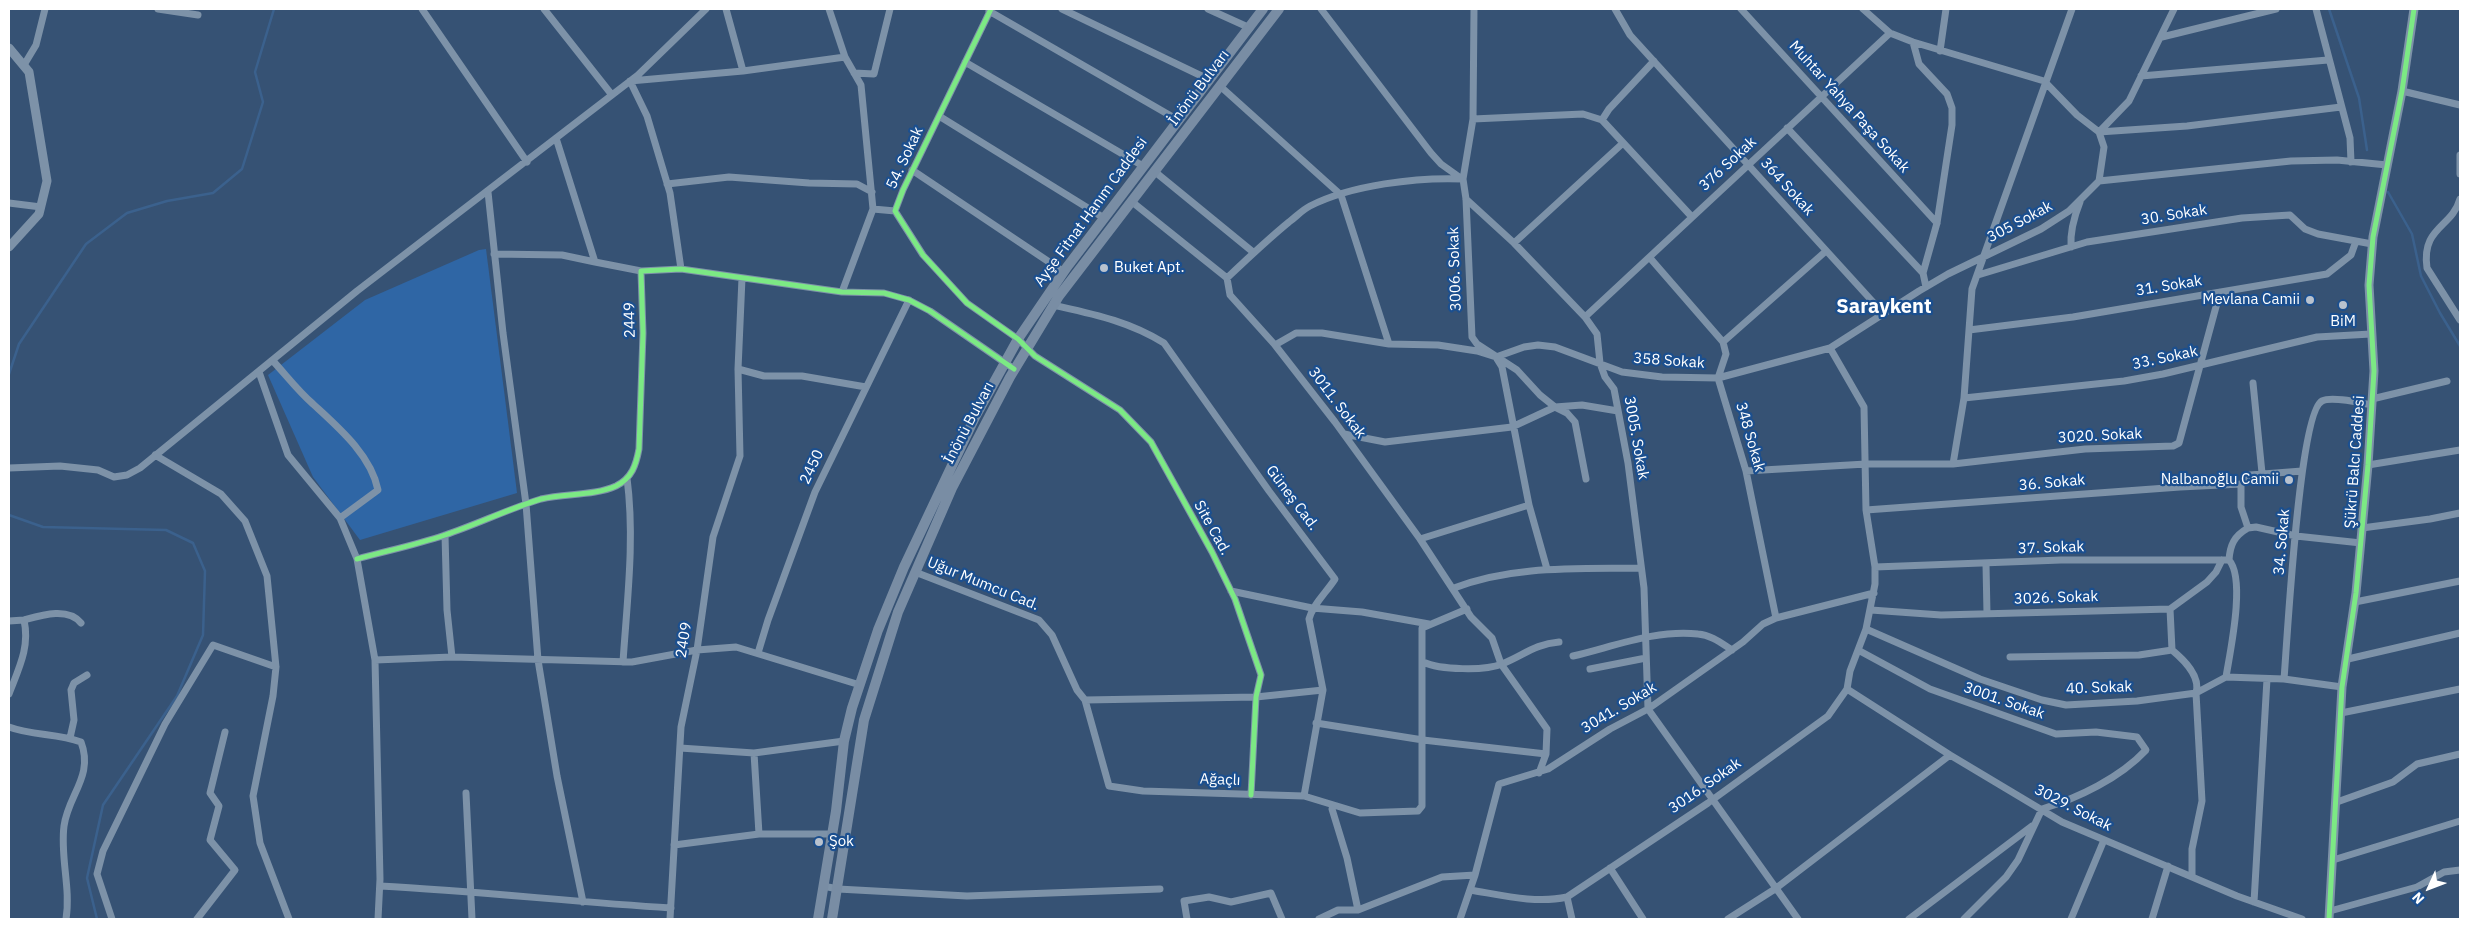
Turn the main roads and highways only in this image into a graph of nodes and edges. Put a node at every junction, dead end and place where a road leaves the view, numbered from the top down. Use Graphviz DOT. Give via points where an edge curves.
graph roads {
  1 [pos="1263,9"];
  2 [pos="1278,9"];
  3 [pos="1018,339"];
  4 [pos="1010,366"];
  5 [pos="818,919"];
  6 [pos="832,919"];
  1 -- 3 [label="main road, Ayşe Fitnat Hanım Caddesi" via="1104,218"];
  2 -- 4 [label="main road, İnönü Bulvarı" via="1053,305 1026,349"];
  3 -- 4 [label="main road, İnönü Bulvarı"];
  4 -- 5 [label="main road, İnönü Bulvarı" via="975,417 878,630 844,741"];
  4 -- 6 [label="main road, İnönü Bulvarı" via="952,488 889,638 864,720"];
}
